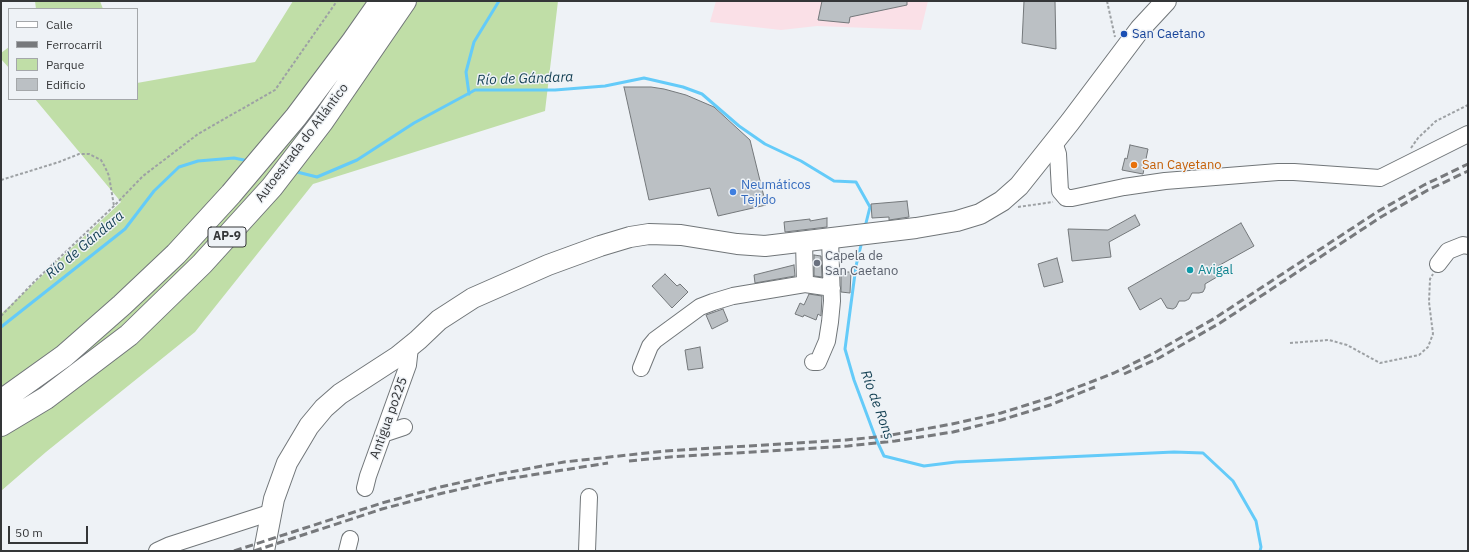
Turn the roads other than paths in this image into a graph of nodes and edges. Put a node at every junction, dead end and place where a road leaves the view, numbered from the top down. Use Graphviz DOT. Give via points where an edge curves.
graph roads {
  1 [pos="381,1"];
  2 [pos="405,1"];
  3 [pos="1157,1"];
  4 [pos="1166,1"];
  5 [pos="1144,24"];
  6 [pos="1468,134"];
  7 [pos="1054,142"];
  8 [pos="830,238"];
  9 [pos="804,241"];
  10 [pos="1468,246"];
  11 [pos="1438,264"];
  12 [pos="805,284"];
  13 [pos="832,288"];
  14 [pos="410,347"];
  15 [pos="813,362"];
  16 [pos="641,368"];
  17 [pos="1,401"];
  18 [pos="1,425"];
  19 [pos="404,427"];
  20 [pos="383,434"];
  21 [pos="365,488"];
  22 [pos="589,497"];
  23 [pos="271,514"];
  24 [pos="157,551"];
  25 [pos="264,551"];
  26 [pos="587,551"];
  1 -- 17 [label="highway, Autoestrada do Atlántico / AP-9" via="296,117 176,254 64,356"];
  2 -- 18 [label="highway, Autoestrada do Atlántico / AP-9" via="322,122 272,188 202,264 128,335 46,398"];
  3 -- 5 [label="main road"];
  4 -- 5 [label="main road"];
  5 -- 7 [label="main road"];
  6 -- 7 [label="street" via="1380,178 1278,172 1165,181 1072,198 1066,198 1060,191 1058,154"];
  7 -- 8 [label="main road" via="1010,196 980,214 945,224"];
  8 -- 9 [label="main road"];
  8 -- 13 [label="street"];
  9 -- 12 [label="street"];
  9 -- 14 [label="main road" via="752,246 661,233 617,240 548,265 472,298 439,320"];
  10 -- 11 [label="street" via="1463,245 1448,251"];
  12 -- 13 [label="street"];
  12 -- 16 [label="street" via="721,299 700,308 655,340"];
  13 -- 15 [label="street" via="827,341 818,362"];
  14 -- 20 [label="street, Antigua po225" via="408,365"];
  14 -- 23 [label="main road" via="340,394 309,426 287,463"];
  19 -- 20 [label="street"];
  20 -- 21 [label="street, Antigua po225"];
  22 -- 26 [label="street"];
  23 -- 24 [label="street"];
  23 -- 25 [label="main road"];
}
